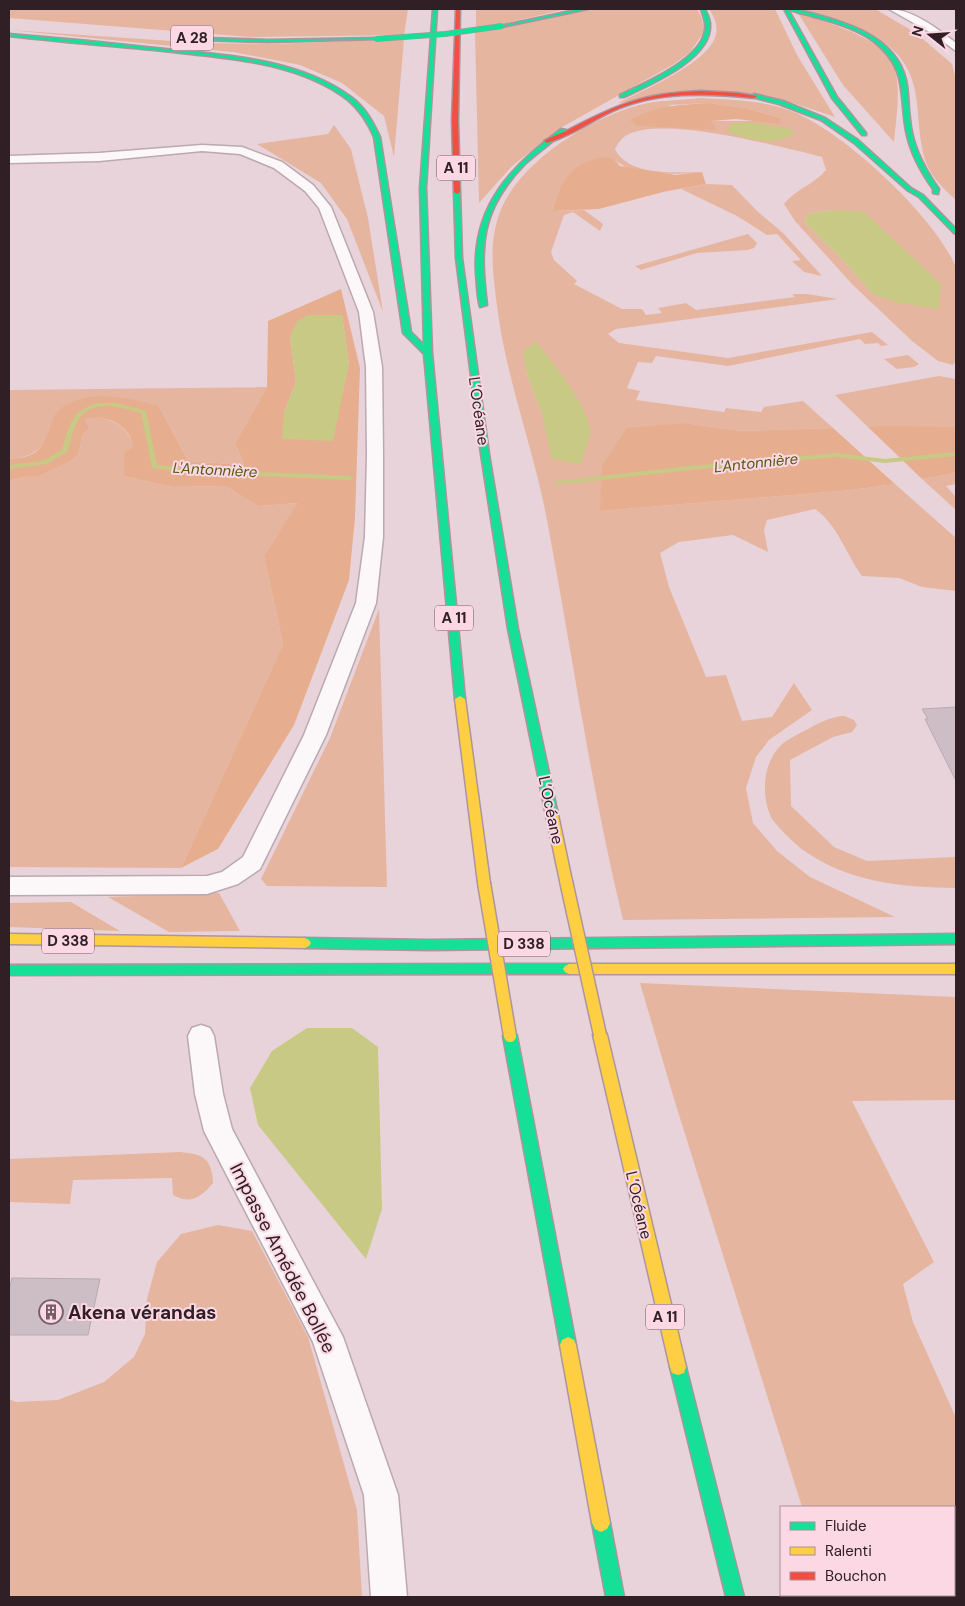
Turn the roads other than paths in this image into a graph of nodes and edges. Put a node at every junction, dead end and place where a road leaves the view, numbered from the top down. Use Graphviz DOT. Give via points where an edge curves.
graph roads {
  1 [pos="434,9"];
  2 [pos="458,9"];
  3 [pos="586,9"];
  4 [pos="703,9"];
  5 [pos="786,9"];
  6 [pos="791,9"];
  7 [pos="893,9"];
  8 [pos="9,25"];
  9 [pos="9,35"];
  10 [pos="136,35"];
  11 [pos="196,38"];
  12 [pos="956,48"];
  13 [pos="811,57"];
  14 [pos="877,139"];
  15 [pos="547,141"];
  16 [pos="9,160"];
  17 [pos="913,176"];
  18 [pos="921,196"];
  19 [pos="956,232"];
  20 [pos="469,326"];
  21 [pos="428,353"];
  22 [pos="9,886"];
  23 [pos="953,939"];
  24 [pos="9,941"];
  25 [pos="932,969"];
  26 [pos="956,969"];
  27 [pos="9,970"];
  28 [pos="956,972"];
  29 [pos="201,1036"];
  30 [pos="389,1597"];
  31 [pos="615,1597"];
  32 [pos="735,1597"];
  1 -- 21 [label="main road, A 11" via="423,196"];
  2 -- 20 [label="main road, L’Océane / A 11" via="454,120 456,197"];
  3 -- 11 [label="main road, A 28, bridge" via="445,34 268,41"];
  4 -- 15 [label="main road" via="709,31 705,41 690,57 572,123"];
  5 -- 13 [label="main road"];
  6 -- 17 [label="main road" via="835,22 877,43 897,62 913,147 918,162 939,196"];
  7 -- 12 [label="street" via="936,32"];
  8 -- 10 [label="main road"];
  9 -- 21 [label="main road" via="245,60 305,76 338,91 354,103 368,117 377,140 402,279 407,333"];
  13 -- 14 [label="main road"];
  13 -- 18 [label="main road" via="835,98"];
  15 -- 18 [label="main road" via="604,112 650,98 707,94 758,98 807,110 824,118"];
  15 -- 20 [label="main road" via="514,172 488,213 480,258 483,310"];
  16 -- 22 [label="street" via="224,148 242,151 278,165 309,188 325,207 366,312 374,367 375,455 374,537 366,603 315,735 252,863 230,878 207,885"];
  18 -- 19 [label="main road"];
  20 -- 32 [label="main road, L’Océane / A 11, bridge" via="485,454 512,620 566,881 668,1327"];
  21 -- 31 [label="main road, A 11, bridge" via="459,693 484,883"];
  23 -- 24 [label="main road, D 338" via="430,945"];
  25 -- 26 [label="main road, D 338"];
  25 -- 27 [label="main road, D 338"];
  25 -- 28 [label="main road, D 338"];
  29 -- 30 [label="street, Impasse Amédée Bollée" via="218,1131 327,1337 348,1394 381,1495"];
}
